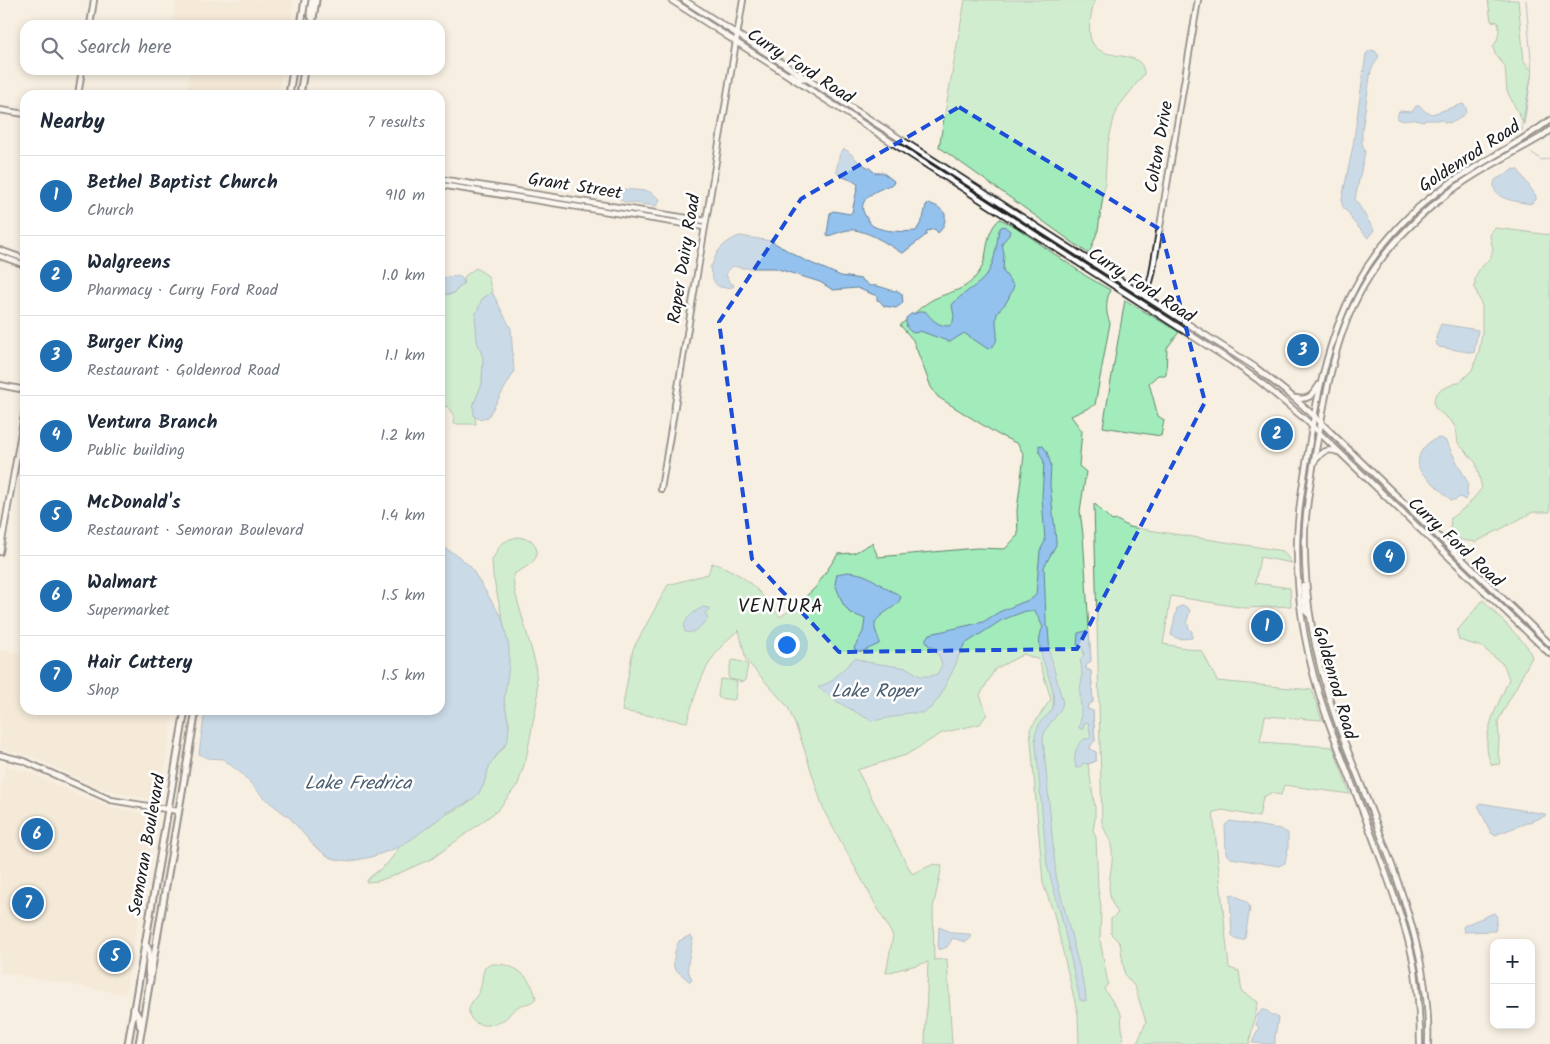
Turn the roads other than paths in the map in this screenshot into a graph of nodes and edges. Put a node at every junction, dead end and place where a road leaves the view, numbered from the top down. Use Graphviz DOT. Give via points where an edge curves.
graph roads {
  1 [pos="94,0"];
  2 [pos="305,0"];
  3 [pos="312,0"];
  4 [pos="316,0"];
  5 [pos="671,0"];
  6 [pos="684,0"];
  7 [pos="743,0"];
  8 [pos="1198,0"];
  9 [pos="313,18"];
  10 [pos="91,20"];
  11 [pos="302,20"];
  12 [pos="737,34"];
  13 [pos="736,42"];
  14 [pos="762,59"];
  15 [pos="81,75"];
  16 [pos="292,75"];
  17 [pos="302,75"];
  18 [pos="805,78"];
  19 [pos="79,90"];
  20 [pos="290,90"];
  21 [pos="301,90"];
  22 [pos="810,90"];
  23 [pos="847,104"];
  24 [pos="0,110"];
  25 [pos="20,113"];
  26 [pos="1550,120"];
  27 [pos="1550,130"];
  28 [pos="1479,165"];
  29 [pos="1465,173"];
  30 [pos="445,180"];
  31 [pos="1464,182"];
  32 [pos="445,186"];
  33 [pos="1451,191"];
  34 [pos="706,221"];
  35 [pos="704,228"];
  36 [pos="1380,248"];
  37 [pos="0,250"];
  38 [pos="0,256"];
  39 [pos="20,257"];
  40 [pos="1070,257"];
  41 [pos="20,263"];
  42 [pos="1375,269"];
  43 [pos="1363,272"];
  44 [pos="1358,295"];
  45 [pos="1146,297"];
  46 [pos="1146,306"];
  47 [pos="1212,340"];
  48 [pos="1320,382"];
  49 [pos="0,385"];
  50 [pos="20,389"];
  51 [pos="1294,398"];
  52 [pos="1314,416"];
  53 [pos="1321,422"];
  54 [pos="1313,426"];
  55 [pos="1319,432"];
  56 [pos="20,438"];
  57 [pos="1340,453"];
  58 [pos="1314,463"];
  59 [pos="1303,484"];
  60 [pos="661,488"];
  61 [pos="0,552"];
  62 [pos="1305,559"];
  63 [pos="1298,560"];
  64 [pos="1310,616"];
  65 [pos="1550,644"];
  66 [pos="1550,654"];
  67 [pos="184,715"];
  68 [pos="195,715"];
  69 [pos="0,755"];
  70 [pos="168,810"];
  71 [pos="178,811"];
  72 [pos="145,944"];
  73 [pos="150,979"];
  74 [pos="134,1009"];
  75 [pos="141,1031"];
  76 [pos="128,1044"];
  77 [pos="139,1044"];
  78 [pos="1420,1044"];
  79 [pos="1428,1044"];
  1 -- 10 [label="main road"];
  2 -- 11 [label="main road"];
  3 -- 9 [label="main road" via="310,13"];
  4 -- 9 [label="main road"];
  5 -- 13 [label="main road, Curry Ford Road"];
  6 -- 12 [label="main road, Curry Ford Road"];
  7 -- 12 [label="main road, Raper Dairy Road"];
  8 -- 45 [label="main road, Colton Drive"];
  12 -- 13 [label="main road, Raper Dairy Road"];
  12 -- 18 [label="main road, Curry Ford Road"];
  13 -- 14 [label="main road, Curry Ford Road"];
  13 -- 34 [label="main road, Raper Dairy Road"];
  14 -- 18 [label="main road" via="799,79"];
  14 -- 22 [label="main road, Curry Ford Road"];
  15 -- 19 [label="main road"];
  16 -- 20 [label="main road"];
  17 -- 21 [label="main road"];
  18 -- 23 [label="main road, Curry Ford Road"];
  22 -- 23 [label="main road" via="816,88"];
  22 -- 40 [label="main road, Curry Ford Road"];
  23 -- 45 [label="main road, Curry Ford Road"];
  24 -- 25 [label="main road"];
  26 -- 28 [label="main road, Goldenrod Road"];
  27 -- 31 [label="main road, Goldenrod Road"];
  28 -- 29 [label="main road, Goldenrod Road"];
  28 -- 31 [label="main road"];
  29 -- 33 [label="main road"];
  29 -- 36 [label="main road, Goldenrod Road" via="1430,197"];
  30 -- 34 [label="main road, Grant Street"];
  31 -- 33 [label="main road, Goldenrod Road"];
  32 -- 35 [label="main road, Grant Street"];
  33 -- 42 [label="main road, Goldenrod Road" via="1419,218"];
  34 -- 35 [label="main road, Raper Dairy Road"];
  35 -- 60 [label="main road, Raper Dairy Road"];
  36 -- 42 [label="main road" via="1372,266"];
  36 -- 43 [label="main road, Goldenrod Road"];
  37 -- 39 [label="main road"];
  38 -- 41 [label="main road"];
  40 -- 45 [label="main road" via="1079,259 1137,296"];
  40 -- 46 [label="main road, Curry Ford Road"];
  42 -- 44 [label="main road, Goldenrod Road"];
  43 -- 44 [label="main road"];
  43 -- 48 [label="main road, Goldenrod Road" via="1337,325"];
  44 -- 53 [label="main road, Goldenrod Road" via="1333,359"];
  45 -- 47 [label="main road, Curry Ford Road"];
  46 -- 47 [label="main road" via="1152,304"];
  46 -- 54 [label="main road, Curry Ford Road" via="1258,380"];
  47 -- 51 [label="main road, Curry Ford Road" via="1256,368"];
  48 -- 51 [label="main road" via="1309,398"];
  48 -- 52 [label="main road, Goldenrod Road"];
  49 -- 50 [label="main road"];
  51 -- 52 [label="main road, Curry Ford Road"];
  52 -- 53 [label="main road, Curry Ford Road"];
  52 -- 54 [label="main road, Goldenrod Road"];
  53 -- 55 [label="main road, Goldenrod Road"];
  53 -- 65 [label="main road, Curry Ford Road"];
  54 -- 55 [label="main road, Curry Ford Road"];
  54 -- 59 [label="main road, Goldenrod Road"];
  55 -- 57 [label="main road, Curry Ford Road"];
  55 -- 58 [label="main road, Goldenrod Road"];
  56 -- 61 [label="main road"];
  57 -- 58 [label="main road" via="1323,452"];
  57 -- 66 [label="main road, Curry Ford Road"];
  58 -- 62 [label="main road, Goldenrod Road"];
  59 -- 62 [label="main road" via="1300,551"];
  59 -- 63 [label="main road, Goldenrod Road"];
  62 -- 64 [label="main road, Goldenrod Road"];
  63 -- 64 [label="main road" via="1302,566 1306,611"];
  63 -- 78 [label="main road, Goldenrod Road" via="1303,629 1318,690 1406,934 1414,970"];
  64 -- 79 [label="main road, Goldenrod Road" via="1334,714 1407,910 1423,978 1429,1024"];
  67 -- 70 [label="main road, Semoran Boulevard"];
  68 -- 71 [label="main road, Semoran Boulevard"];
  69 -- 70 [label="main road" via="36,766 111,800"];
  70 -- 71 [label="main road"];
  70 -- 72 [label="main road, Semoran Boulevard"];
  71 -- 73 [label="main road, Semoran Boulevard"];
  72 -- 73 [label="main road" via="150,953 147,973"];
  72 -- 74 [label="main road, Semoran Boulevard"];
  73 -- 75 [label="main road, Semoran Boulevard"];
  74 -- 75 [label="main road"];
  74 -- 76 [label="main road, Semoran Boulevard"];
  75 -- 77 [label="main road, Semoran Boulevard"];
}
